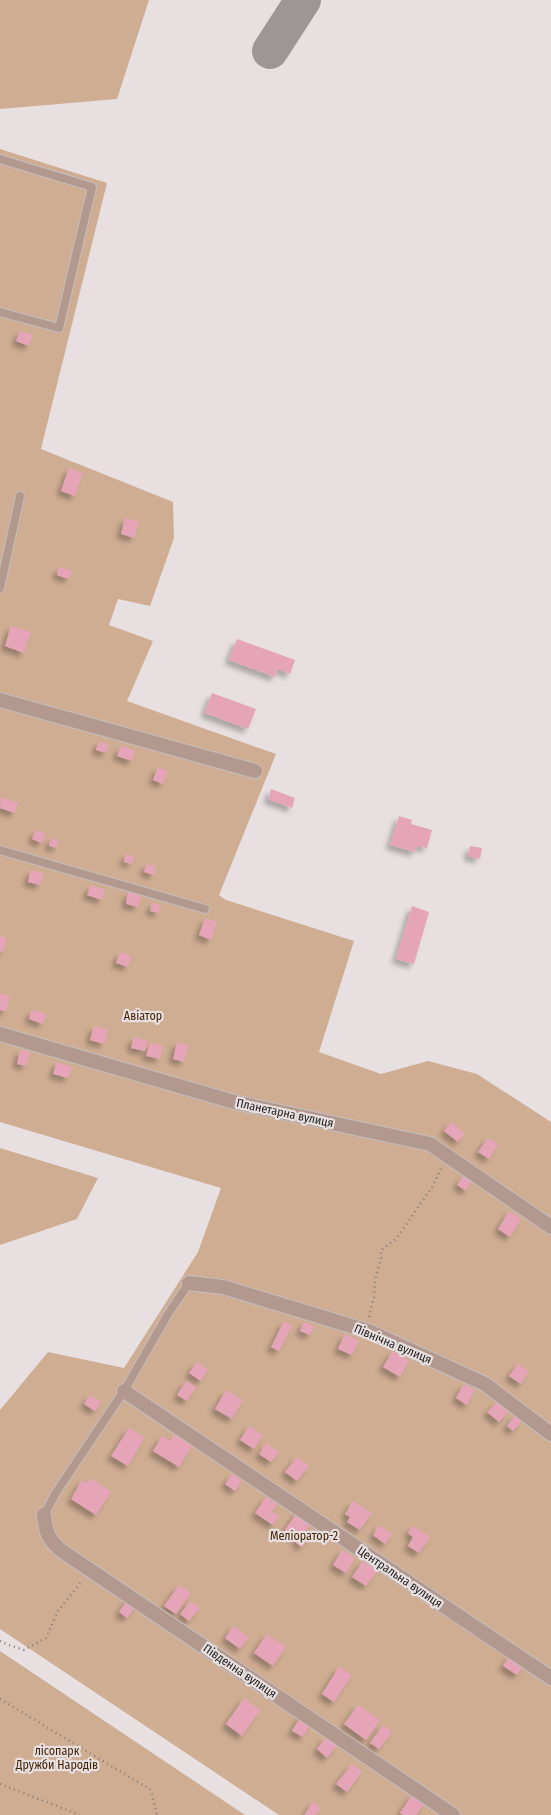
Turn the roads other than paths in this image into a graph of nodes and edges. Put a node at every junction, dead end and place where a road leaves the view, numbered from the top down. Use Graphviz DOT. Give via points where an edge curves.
graph roads {
  1 [pos="0,159"];
  2 [pos="0,312"];
  3 [pos="20,496"];
  4 [pos="0,588"];
  5 [pos="0,700"];
  6 [pos="255,771"];
  7 [pos="0,850"];
  8 [pos="205,909"];
  9 [pos="0,1034"];
  10 [pos="551,1227"];
  11 [pos="189,1283"];
  12 [pos="124,1391"];
  13 [pos="551,1434"];
  14 [pos="44,1515"];
  15 [pos="551,1678"];
  16 [pos="453,1815"];
  1 -- 2 [label="lane" via="92,188 59,328"];
  3 -- 4 [label="lane"];
  5 -- 6 [label="street"];
  7 -- 8 [label="lane"];
  9 -- 10 [label="street, Планетарна вулиця" via="234,1102 430,1144"];
  11 -- 12 [label="lane"];
  11 -- 13 [label="street, Північна вулиця" via="224,1287 366,1331 485,1384"];
  12 -- 14 [label="lane" via="56,1491"];
  12 -- 15 [label="street, Центральна вулиця"];
  14 -- 16 [label="street, Південна вулиця" via="50,1541 62,1551"];
}
